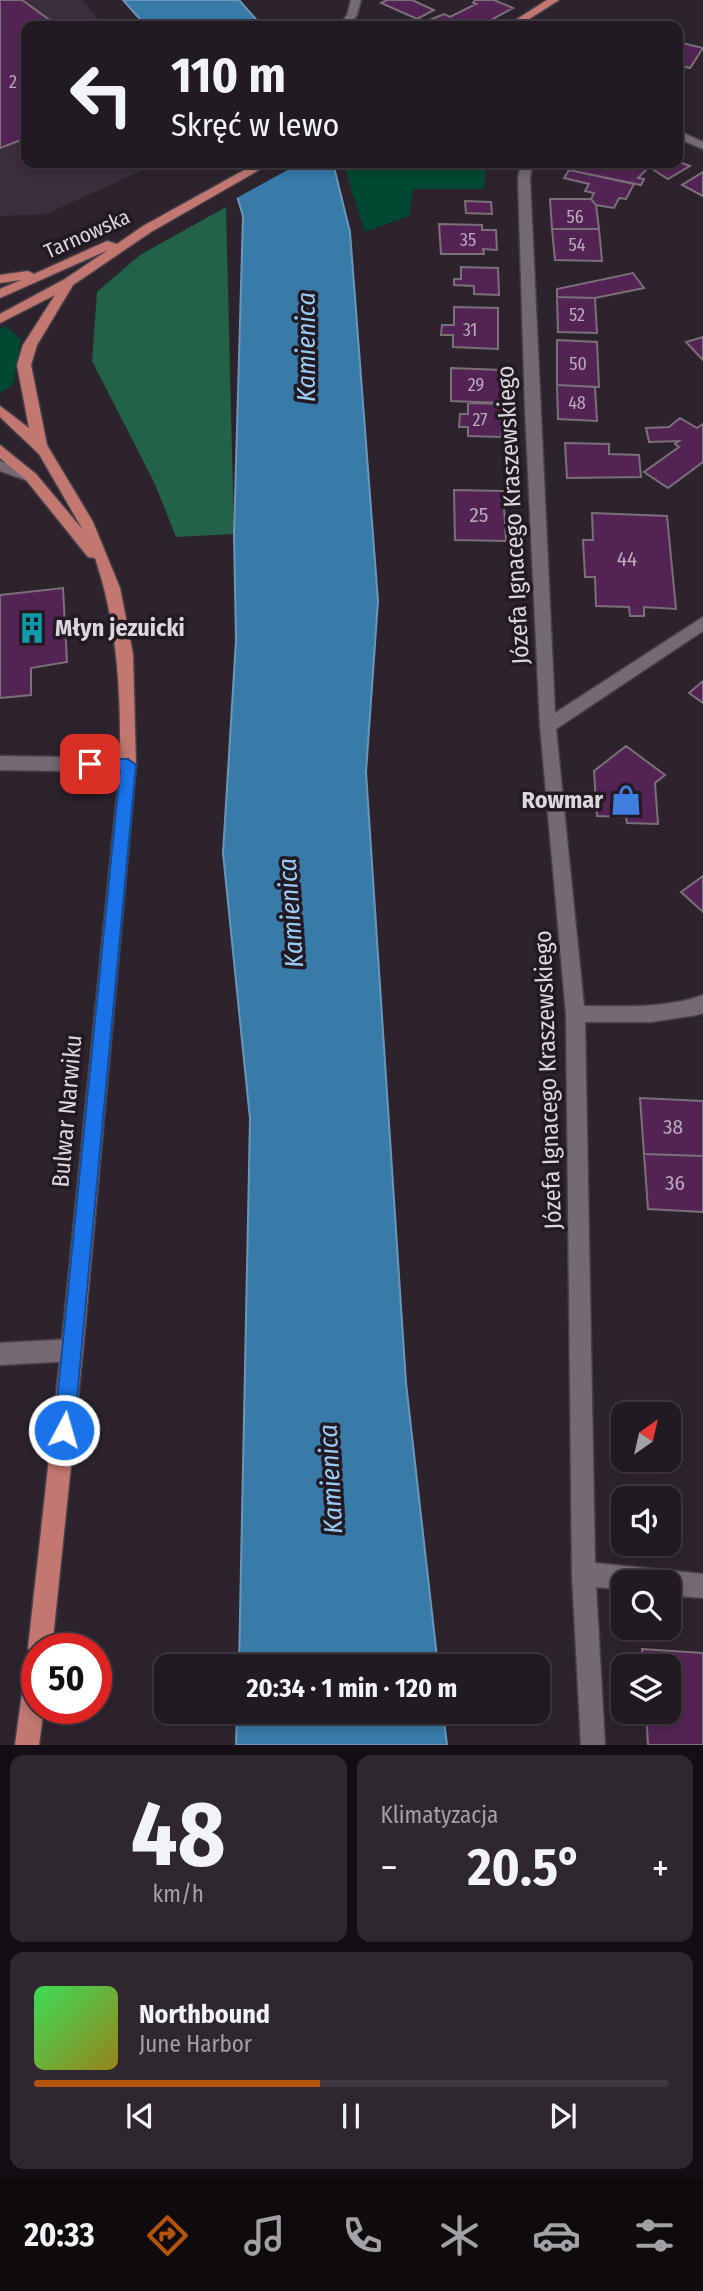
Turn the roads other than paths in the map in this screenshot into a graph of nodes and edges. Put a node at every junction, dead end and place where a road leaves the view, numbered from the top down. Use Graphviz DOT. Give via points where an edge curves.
graph roads {
  1 [pos="356,0"];
  2 [pos="549,1"];
  3 [pos="348,21"];
  4 [pos="519,21"];
  5 [pos="683,136"];
  6 [pos="703,146"];
  7 [pos="256,168"];
  8 [pos="526,168"];
  9 [pos="147,229"];
  10 [pos="52,270"];
  11 [pos="0,279"];
  12 [pos="69,282"];
  13 [pos="0,294"];
  14 [pos="0,319"];
  15 [pos="0,411"];
  16 [pos="40,446"];
  17 [pos="0,450"];
  18 [pos="0,466"];
  19 [pos="31,477"];
  20 [pos="112,579"];
  21 [pos="703,623"];
  22 [pos="548,726"];
  23 [pos="0,763"];
  24 [pos="128,765"];
  25 [pos="703,1003"];
  26 [pos="575,1014"];
  27 [pos="72,1350"];
  28 [pos="0,1354"];
  29 [pos="584,1574"];
  30 [pos="611,1577"];
  31 [pos="681,1584"];
  32 [pos="703,1586"];
  33 [pos="42,1633"];
  34 [pos="30,1724"];
  35 [pos="27,1745"];
  36 [pos="593,1745"];
  1 -- 3 [label="street"];
  2 -- 4 [label="main road"];
  5 -- 6 [label="street"];
  7 -- 9 [label="main road"];
  8 -- 22 [label="street, Józefa Ignacego Kraszewskiego"];
  9 -- 10 [label="main road, Tarnowska"];
  9 -- 12 [label="main road, Tarnowska"];
  10 -- 11 [label="main road"];
  10 -- 13 [label="main road, Tarnowska"];
  12 -- 14 [label="main road, Tarnowska"];
  12 -- 16 [label="main road" via="30,345 24,365"];
  15 -- 16 [label="main road, Bulwar Narwiku"];
  16 -- 20 [label="main road, Bulwar Narwiku" via="87,520"];
  17 -- 19 [label="main road, Bulwar Narwiku"];
  18 -- 19 [label="street"];
  19 -- 20 [label="main road, Bulwar Narwiku"];
  20 -- 24 [label="main road, Bulwar Narwiku" via="126,643"];
  21 -- 22 [label="street"];
  22 -- 26 [label="street, Józefa Ignacego Kraszewskiego"];
  23 -- 24 [label="street"];
  24 -- 27 [label="main road, Bulwar Narwiku"];
  25 -- 26 [label="street" via="651,1014"];
  26 -- 29 [label="street, Józefa Ignacego Kraszewskiego"];
  27 -- 28 [label="street"];
  27 -- 33 [label="main road, Bulwar Narwiku"];
  29 -- 30 [label="street"];
  29 -- 36 [label="street, Józefa Ignacego Kraszewskiego"];
  31 -- 32 [label="street"];
  34 -- 35 [label="main road"];
}
